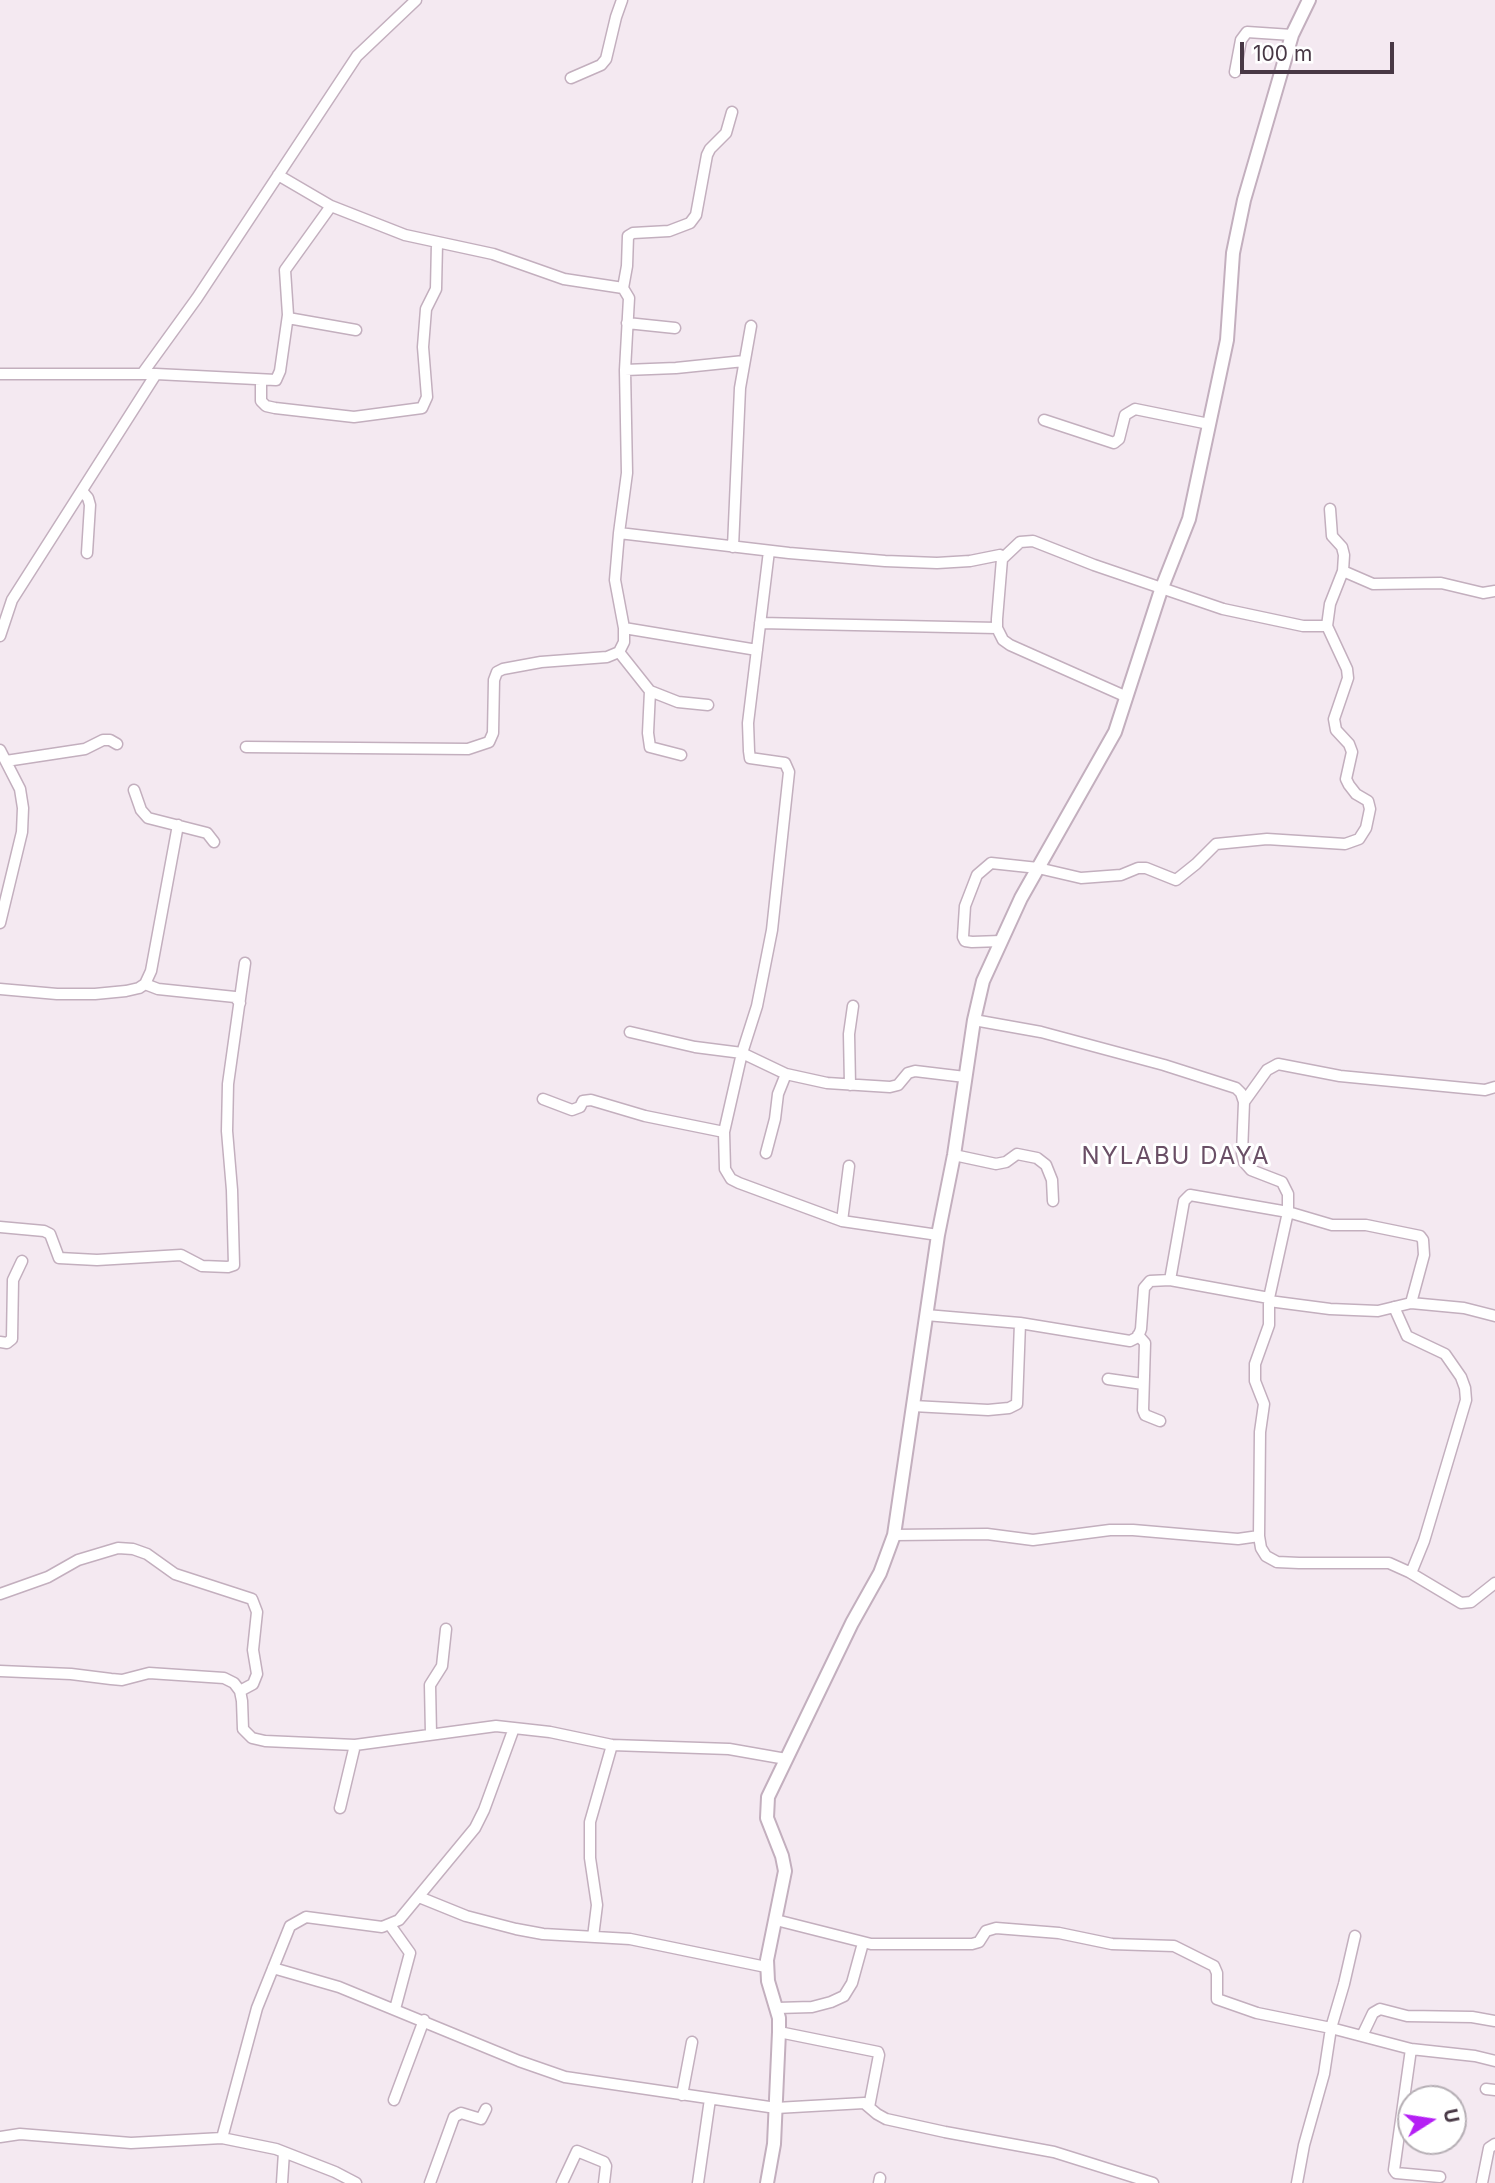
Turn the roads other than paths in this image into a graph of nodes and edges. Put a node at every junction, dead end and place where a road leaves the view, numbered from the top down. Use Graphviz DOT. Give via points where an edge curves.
graph roads {
  1 [pos="416,0"];
  2 [pos="622,0"];
  3 [pos="1309,0"];
  4 [pos="1292,35"];
  5 [pos="1235,72"];
  6 [pos="572,78"];
  7 [pos="732,112"];
  8 [pos="278,175"];
  9 [pos="331,206"];
  10 [pos="437,243"];
  11 [pos="622,289"];
  12 [pos="288,318"];
  13 [pos="628,323"];
  14 [pos="751,326"];
  15 [pos="675,328"];
  16 [pos="356,330"];
  17 [pos="744,361"];
  18 [pos="625,370"];
  19 [pos="0,374"];
  20 [pos="142,374"];
  21 [pos="156,374"];
  22 [pos="261,381"];
  23 [pos="1044,420"];
  24 [pos="1209,424"];
  25 [pos="82,491"];
  26 [pos="1331,509"];
  27 [pos="619,533"];
  28 [pos="733,547"];
  29 [pos="769,551"];
  30 [pos="87,553"];
  31 [pos="1002,559"];
  32 [pos="1343,571"];
  33 [pos="1161,590"];
  34 [pos="1495,592"];
  35 [pos="760,623"];
  36 [pos="1327,626"];
  37 [pos="624,628"];
  38 [pos="997,628"];
  39 [pos="0,636"];
  40 [pos="757,650"];
  41 [pos="619,652"];
  42 [pos="650,691"];
  43 [pos="1127,696"];
  44 [pos="708,705"];
  45 [pos="117,744"];
  46 [pos="246,747"];
  47 [pos="0,750"];
  48 [pos="681,755"];
  49 [pos="6,761"];
  50 [pos="134,790"];
  51 [pos="178,825"];
  52 [pos="214,842"];
  53 [pos="1038,868"];
  54 [pos="0,923"];
  55 [pos="1001,941"];
  56 [pos="245,963"];
  57 [pos="145,984"];
  58 [pos="0,989"];
  59 [pos="240,1003"];
  60 [pos="853,1006"];
  61 [pos="974,1020"];
  62 [pos="630,1032"];
  63 [pos="742,1053"];
  64 [pos="786,1074"];
  65 [pos="964,1077"];
  66 [pos="850,1085"];
  67 [pos="1495,1087"];
  68 [pos="543,1098"];
  69 [pos="1244,1102"];
  70 [pos="724,1132"];
  71 [pos="766,1153"];
  72 [pos="954,1155"];
  73 [pos="849,1166"];
  74 [pos="1053,1201"];
  75 [pos="1288,1212"];
  76 [pos="842,1221"];
  77 [pos="0,1227"];
  78 [pos="939,1235"];
  79 [pos="22,1262"];
  80 [pos="1170,1280"];
  81 [pos="1269,1299"];
  82 [pos="1411,1303"];
  83 [pos="1394,1307"];
  84 [pos="926,1315"];
  85 [pos="1495,1316"];
  86 [pos="1020,1323"];
  87 [pos="1138,1335"];
  88 [pos="0,1342"];
  89 [pos="1108,1379"];
  90 [pos="1143,1384"];
  91 [pos="913,1406"];
  92 [pos="1160,1421"];
  93 [pos="894,1535"];
  94 [pos="1259,1536"];
  95 [pos="1411,1573"];
  96 [pos="1495,1583"];
  97 [pos="0,1594"];
  98 [pos="446,1629"];
  99 [pos="0,1671"];
  100 [pos="240,1691"];
  101 [pos="514,1728"];
  102 [pos="431,1734"];
  103 [pos="355,1745"];
  104 [pos="612,1745"];
  105 [pos="786,1759"];
  106 [pos="340,1808"];
  107 [pos="419,1897"];
  108 [pos="776,1920"];
  109 [pos="390,1925"];
  110 [pos="1355,1936"];
  111 [pos="593,1937"];
  112 [pos="863,1942"];
  113 [pos="766,1967"];
  114 [pos="273,1968"];
  115 [pos="777,2008"];
  116 [pos="395,2009"];
  117 [pos="424,2021"];
  118 [pos="1495,2021"];
  119 [pos="1331,2028"];
  120 [pos="779,2032"];
  121 [pos="1362,2036"];
  122 [pos="692,2042"];
  123 [pos="1411,2049"];
  124 [pos="1495,2060"];
  125 [pos="682,2095"];
  126 [pos="710,2099"];
  127 [pos="394,2100"];
  128 [pos="869,2107"];
  129 [pos="776,2108"];
  130 [pos="486,2109"];
  131 [pos="0,2137"];
  132 [pos="222,2138"];
  133 [pos="1495,2144"];
  134 [pos="284,2152"];
  135 [pos="1490,2168"];
  136 [pos="335,2172"];
  137 [pos="1440,2177"];
  138 [pos="282,2183"];
  139 [pos="333,2183"];
  140 [pos="356,2183"];
  141 [pos="430,2183"];
  142 [pos="562,2183"];
  143 [pos="604,2183"];
  144 [pos="698,2183"];
  145 [pos="767,2183"];
  146 [pos="1153,2183"];
  147 [pos="1297,2183"];
  148 [pos="1482,2183"];
  1 -- 8 [label="street" via="357,56"];
  2 -- 6 [label="street" via="606,59"];
  3 -- 4 [label="street"];
  4 -- 5 [label="street" via="1247,32"];
  4 -- 24 [label="street" via="1244,200 1233,253 1227,340"];
  7 -- 11 [label="street" via="726,133 707,155 696,215 690,223 669,231 628,236"];
  8 -- 9 [label="street"];
  8 -- 20 [label="street"];
  9 -- 10 [label="street"];
  9 -- 12 [label="street" via="285,270"];
  10 -- 11 [label="street" via="493,254 564,279"];
  10 -- 22 [label="street" via="436,289 426,309 427,397 422,408 354,416 275,408 261,401"];
  11 -- 13 [label="street" via="629,298"];
  12 -- 16 [label="street"];
  12 -- 22 [label="street" via="278,377"];
  13 -- 15 [label="street"];
  13 -- 18 [label="street"];
  14 -- 17 [label="street"];
  17 -- 18 [label="street"];
  17 -- 28 [label="street"];
  18 -- 27 [label="street" via="627,474"];
  19 -- 20 [label="street"];
  20 -- 21 [label="street"];
  21 -- 22 [label="street"];
  21 -- 25 [label="street"];
  23 -- 24 [label="street" via="1114,443 1125,415 1135,409"];
  24 -- 33 [label="street" via="1189,519"];
  25 -- 30 [label="street" via="90,505"];
  25 -- 39 [label="street" via="12,600"];
  26 -- 32 [label="street" via="1332,536 1342,547"];
  27 -- 28 [label="street"];
  27 -- 37 [label="street" via="615,580"];
  28 -- 29 [label="street"];
  29 -- 31 [label="street" via="937,564 998,554"];
  29 -- 35 [label="street"];
  31 -- 33 [label="street" via="1020,542 1033,541"];
  31 -- 38 [label="street"];
  32 -- 34 [label="street" via="1373,584 1441,583"];
  32 -- 36 [label="street"];
  33 -- 36 [label="street" via="1269,621"];
  33 -- 43 [label="street"];
  35 -- 38 [label="street"];
  35 -- 40 [label="street"];
  36 -- 53 [label="street" via="1347,669 1334,719 1336,730 1352,751 1346,779 1370,809 1359,839 1345,844 1266,839 1216,845 1176,880 1146,868 1121,876 1082,878"];
  37 -- 40 [label="street"];
  37 -- 41 [label="street"];
  38 -- 43 [label="street" via="1006,643"];
  40 -- 63 [label="street" via="748,723 749,758 782,761 789,772 772,930"];
  41 -- 42 [label="street"];
  41 -- 46 [label="street" via="582,661 503,668 494,680 491,739 468,748"];
  42 -- 44 [label="street" via="678,702"];
  42 -- 48 [label="street" via="650,747"];
  43 -- 53 [label="street" via="1115,732"];
  45 -- 49 [label="street" via="103,740 85,749"];
  47 -- 49 [label="street"];
  49 -- 54 [label="street" via="23,808 22,832"];
  50 -- 51 [label="street" via="148,818"];
  51 -- 52 [label="street" via="207,833"];
  51 -- 57 [label="street"];
  53 -- 55 [label="street"];
  53 -- 55 [label="street" via="991,863 977,875 965,906 963,937 972,942"];
  55 -- 61 [label="street" via="983,981"];
  56 -- 59 [label="street"];
  57 -- 58 [label="street" via="95,994"];
  57 -- 59 [label="street" via="236,997"];
  59 -- 77 [label="street" via="228,1084 234,1265 202,1266 181,1255 59,1258 50,1234"];
  60 -- 66 [label="street"];
  61 -- 65 [label="street"];
  61 -- 69 [label="street" via="1041,1031 1164,1065 1236,1088"];
  62 -- 63 [label="street"];
  63 -- 64 [label="street"];
  63 -- 70 [label="street"];
  64 -- 66 [label="street"];
  64 -- 71 [label="street"];
  65 -- 66 [label="street" via="915,1071 890,1087"];
  65 -- 72 [label="street"];
  67 -- 69 [label="street" via="1485,1090 1340,1076 1278,1064 1267,1070"];
  68 -- 70 [label="street" via="572,1110 591,1100"];
  69 -- 75 [label="street" via="1244,1162 1251,1170 1282,1182 1288,1194"];
  70 -- 76 [label="street" via="725,1169 731,1179"];
  72 -- 74 [label="street" via="996,1164 1017,1154 1037,1158 1052,1180"];
  72 -- 78 [label="street"];
  73 -- 76 [label="street"];
  75 -- 80 [label="street" via="1188,1196"];
  75 -- 81 [label="street"];
  75 -- 82 [label="street" via="1332,1225 1366,1225 1422,1238 1424,1255"];
  76 -- 78 [label="street"];
  78 -- 84 [label="street"];
  79 -- 88 [label="street" via="13,1280 12,1339"];
  80 -- 81 [label="street"];
  80 -- 87 [label="street" via="1146,1284"];
  81 -- 83 [label="street" via="1329,1309 1384,1311"];
  81 -- 94 [label="street" via="1269,1325 1254,1371 1265,1404 1260,1432"];
  82 -- 83 [label="street"];
  82 -- 85 [label="street"];
  83 -- 95 [label="street" via="1407,1336 1445,1354 1461,1377 1466,1400"];
  84 -- 86 [label="street"];
  84 -- 91 [label="street"];
  86 -- 87 [label="street" via="1130,1341"];
  86 -- 91 [label="street" via="1017,1404 988,1410"];
  87 -- 90 [label="street" via="1145,1343"];
  89 -- 90 [label="street"];
  90 -- 92 [label="street" via="1145,1415"];
  91 -- 93 [label="street"];
  93 -- 94 [label="street" via="987,1534 1032,1540 1133,1530 1238,1539"];
  93 -- 105 [label="street" via="880,1573"];
  94 -- 95 [label="street" via="1266,1556 1277,1562 1389,1563"];
  95 -- 96 [label="street" via="1461,1603 1471,1602"];
  97 -- 100 [label="street" via="118,1548 147,1554 175,1574 252,1599 257,1612 253,1650 257,1674 253,1684"];
  98 -- 102 [label="street" via="442,1666 430,1685"];
  99 -- 100 [label="street" via="122,1680 149,1673 212,1675 234,1683"];
  100 -- 103 [label="street" via="243,1729 252,1738"];
  101 -- 102 [label="street" via="479,1726"];
  101 -- 104 [label="street"];
  101 -- 107 [label="street" via="475,1828"];
  102 -- 103 [label="street"];
  103 -- 106 [label="street"];
  104 -- 105 [label="street" via="729,1749"];
  104 -- 111 [label="street" via="590,1822 597,1905"];
  105 -- 108 [label="street" via="766,1810 785,1871"];
  107 -- 109 [label="street"];
  107 -- 111 [label="street" via="516,1929"];
  108 -- 112 [label="street"];
  108 -- 113 [label="street"];
  109 -- 114 [label="street" via="306,1916 290,1926"];
  109 -- 116 [label="street" via="410,1953"];
  110 -- 119 [label="street"];
  111 -- 113 [label="street" via="630,1939"];
  112 -- 115 [label="street" via="844,1996 813,2007"];
  112 -- 119 [label="street" via="972,1944 996,1928 1059,1933 1112,1944 1166,1945 1214,1966 1217,1999 1257,2013"];
  113 -- 115 [label="street"];
  114 -- 116 [label="street"];
  114 -- 132 [label="street" via="257,2008"];
  115 -- 120 [label="street"];
  116 -- 117 [label="street"];
  117 -- 125 [label="street" via="565,2077"];
  117 -- 127 [label="street"];
  118 -- 121 [label="street" via="1399,2016 1380,2009 1373,2013"];
  119 -- 121 [label="street"];
  119 -- 147 [label="street"];
  120 -- 128 [label="street" via="878,2052"];
  120 -- 129 [label="street"];
  121 -- 123 [label="street"];
  122 -- 125 [label="street"];
  123 -- 124 [label="street"];
  123 -- 137 [label="street" via="1394,2170"];
  125 -- 126 [label="street"];
  126 -- 129 [label="street"];
  126 -- 144 [label="street"];
  128 -- 129 [label="street" via="854,2102"];
  128 -- 146 [label="street" via="886,2119 1054,2152"];
  129 -- 145 [label="street"];
  130 -- 141 [label="street" via="481,2119 461,2113 454,2117"];
  131 -- 132 [label="street" via="20,2134 131,2143"];
  132 -- 134 [label="street"];
  133 -- 135 [label="street" via="1489,2148"];
  134 -- 136 [label="street"];
  134 -- 138 [label="street"];
  135 -- 148 [label="street"];
  136 -- 139 [label="street"];
  136 -- 140 [label="street"];
  142 -- 143 [label="street" via="577,2151 604,2162"];
}
